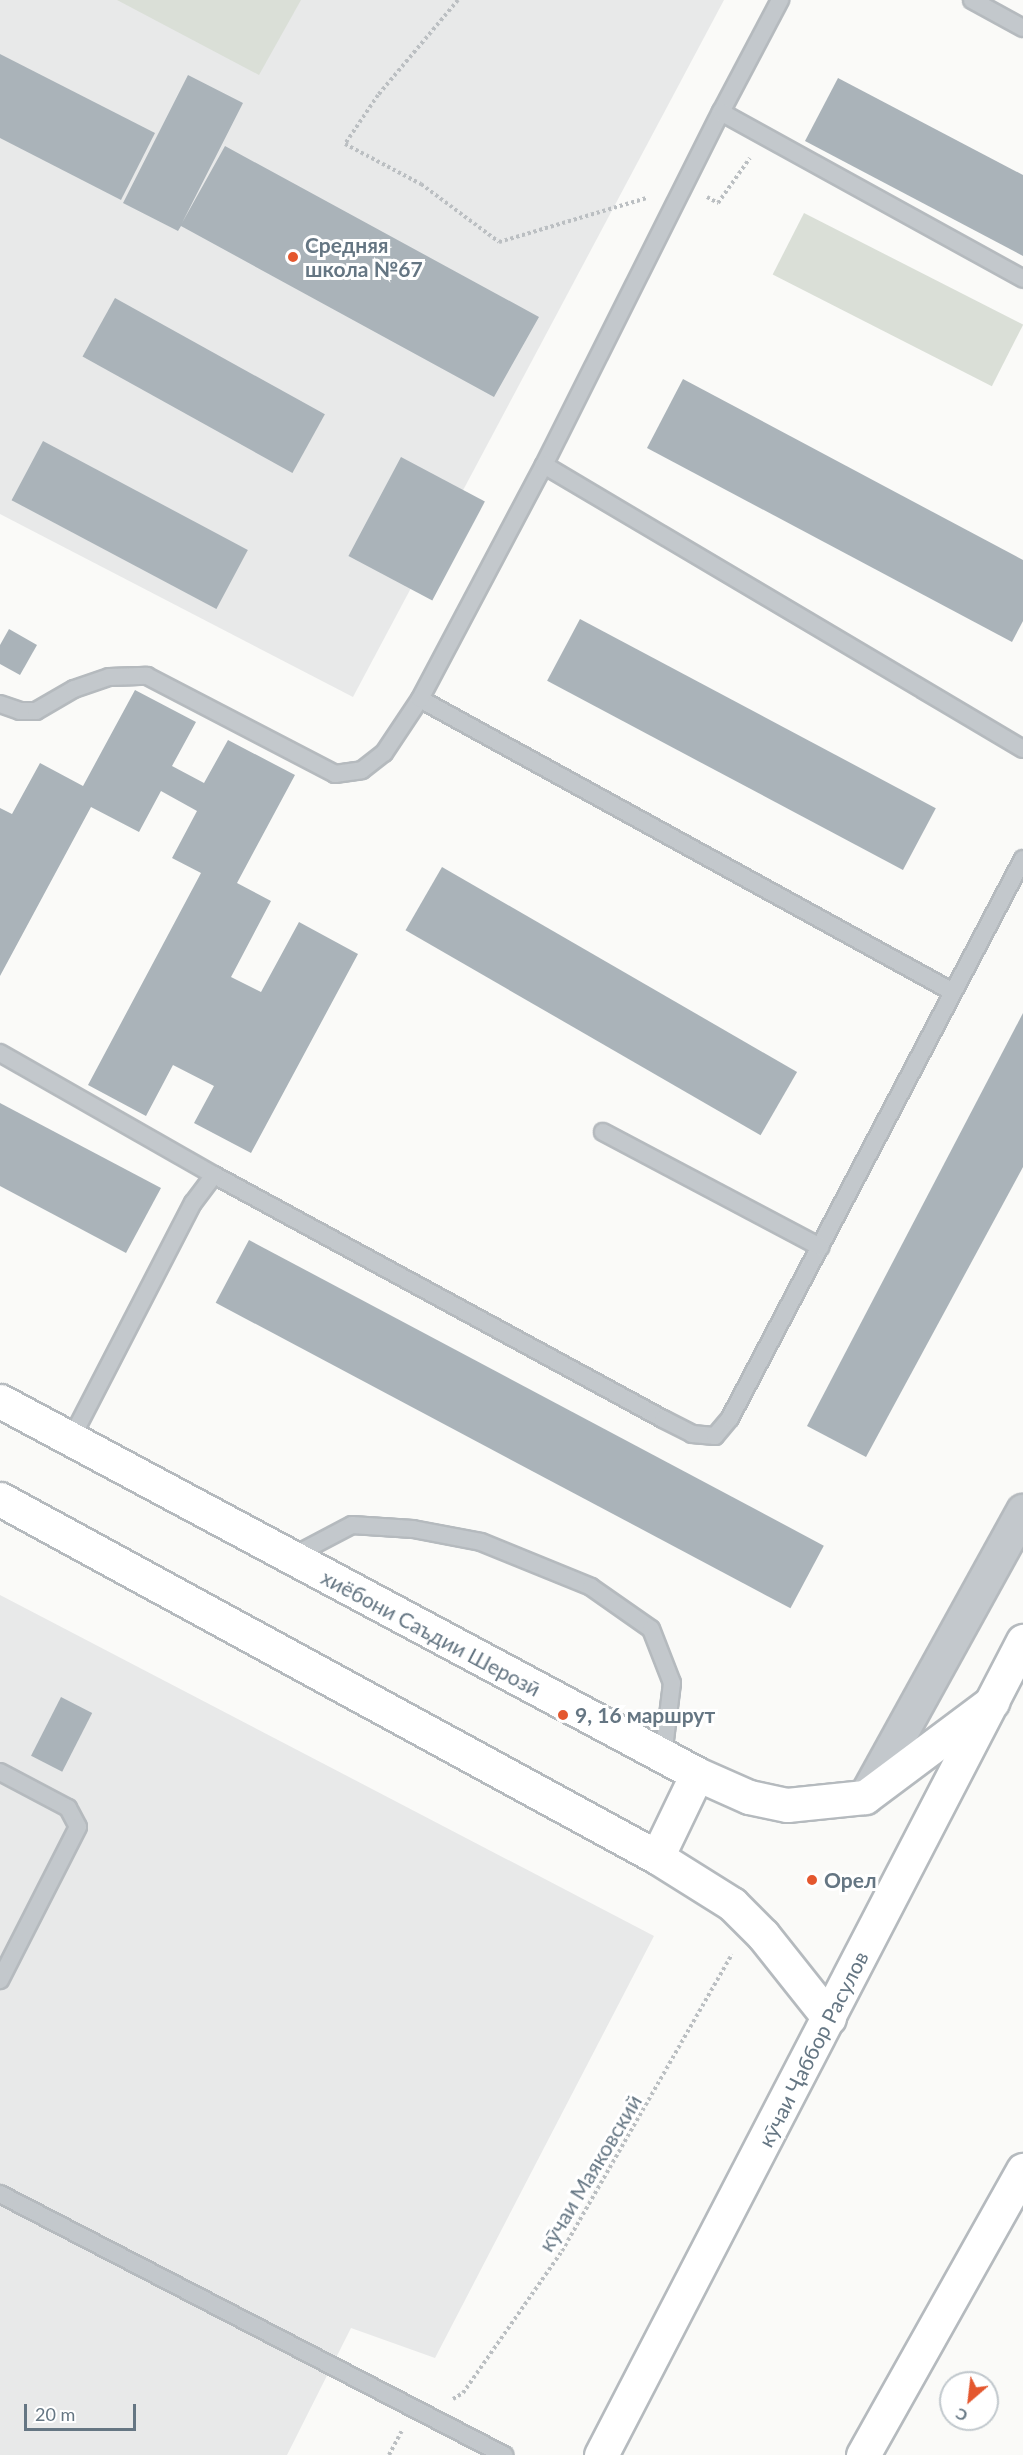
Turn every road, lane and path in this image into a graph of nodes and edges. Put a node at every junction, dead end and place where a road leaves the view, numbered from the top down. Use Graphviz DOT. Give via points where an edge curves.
graph roads {
  1 [pos="458,0"];
  2 [pos="780,0"];
  3 [pos="972,0"];
  4 [pos="1023,28"];
  5 [pos="721,112"];
  6 [pos="754,153"];
  7 [pos="685,186"];
  8 [pos="1023,279"];
  9 [pos="544,465"];
  10 [pos="420,699"];
  11 [pos="0,704"];
  12 [pos="1023,749"];
  13 [pos="1023,859"];
  14 [pos="953,992"];
  15 [pos="0,1053"];
  16 [pos="603,1132"];
  17 [pos="214,1175"];
  18 [pos="820,1247"];
  19 [pos="0,1401"];
  20 [pos="71,1439"];
  21 [pos="0,1499"];
  22 [pos="1023,1511"];
  23 [pos="291,1557"];
  24 [pos="1023,1641"];
  25 [pos="992,1702"];
  26 [pos="663,1756"];
  27 [pos="0,1772"];
  28 [pos="698,1774"];
  29 [pos="865,1797"];
  30 [pos="657,1857"];
  31 [pos="738,1942"];
  32 [pos="0,1980"];
  33 [pos="829,2018"];
  34 [pos="1023,2170"];
  35 [pos="0,2194"];
  36 [pos="424,2415"];
  37 [pos="389,2455"];
  38 [pos="504,2455"];
  39 [pos="601,2455"];
  40 [pos="864,2455"];
  1 -- 7 [label="path" via="378,95 345,144 421,184 499,242"];
  2 -- 5 [label="lane"];
  3 -- 4 [label="lane"];
  5 -- 7 [label="lane"];
  5 -- 8 [label="lane"];
  6 -- 7 [label="path" via="717,203"];
  7 -- 9 [label="lane"];
  9 -- 10 [label="lane"];
  9 -- 12 [label="lane"];
  10 -- 11 [label="lane" via="384,753 362,770 335,774 147,676 110,676 74,689 36,711 20,711"];
  10 -- 14 [label="lane"];
  13 -- 14 [label="lane"];
  14 -- 18 [label="lane"];
  15 -- 17 [label="lane"];
  16 -- 18 [label="lane"];
  17 -- 18 [label="lane" via="692,1434 715,1436 730,1418"];
  17 -- 20 [label="lane" via="193,1203"];
  19 -- 20 [label="main road, хиёбони Саъдии Шерозӣ"];
  20 -- 23 [label="main road, хиёбони Саъдии Шерозӣ"];
  21 -- 30 [label="main road"];
  22 -- 29 [label="street"];
  23 -- 26 [label="main road, хиёбони Саъдии Шерозӣ"];
  23 -- 26 [label="lane" via="352,1525 413,1529 482,1542 591,1587 651,1629 672,1683"];
  24 -- 25 [label="main road, кӯчаи Ҷаббор Расулов"];
  25 -- 29 [label="main road"];
  25 -- 33 [label="main road, кӯчаи Ҷаббор Расулов"];
  26 -- 28 [label="main road, хиёбони Саъдии Шерозӣ"];
  27 -- 32 [label="lane" via="68,1808 78,1827"];
  28 -- 29 [label="main road, хиёбони Саъдии Шерозӣ" via="749,1797 787,1805"];
  28 -- 30 [label="main road"];
  30 -- 33 [label="main road" via="732,1904 763,1935"];
  31 -- 36 [label="path, кӯчаи Маяковский" via="562,2251 463,2393"];
  33 -- 39 [label="main road, кӯчаи Ҷаббор Расулов"];
  34 -- 40 [label="main road"];
  35 -- 36 [label="lane"];
  36 -- 37 [label="path, кӯчаи Маяковский" via="404,2427"];
  36 -- 38 [label="lane"];
}
